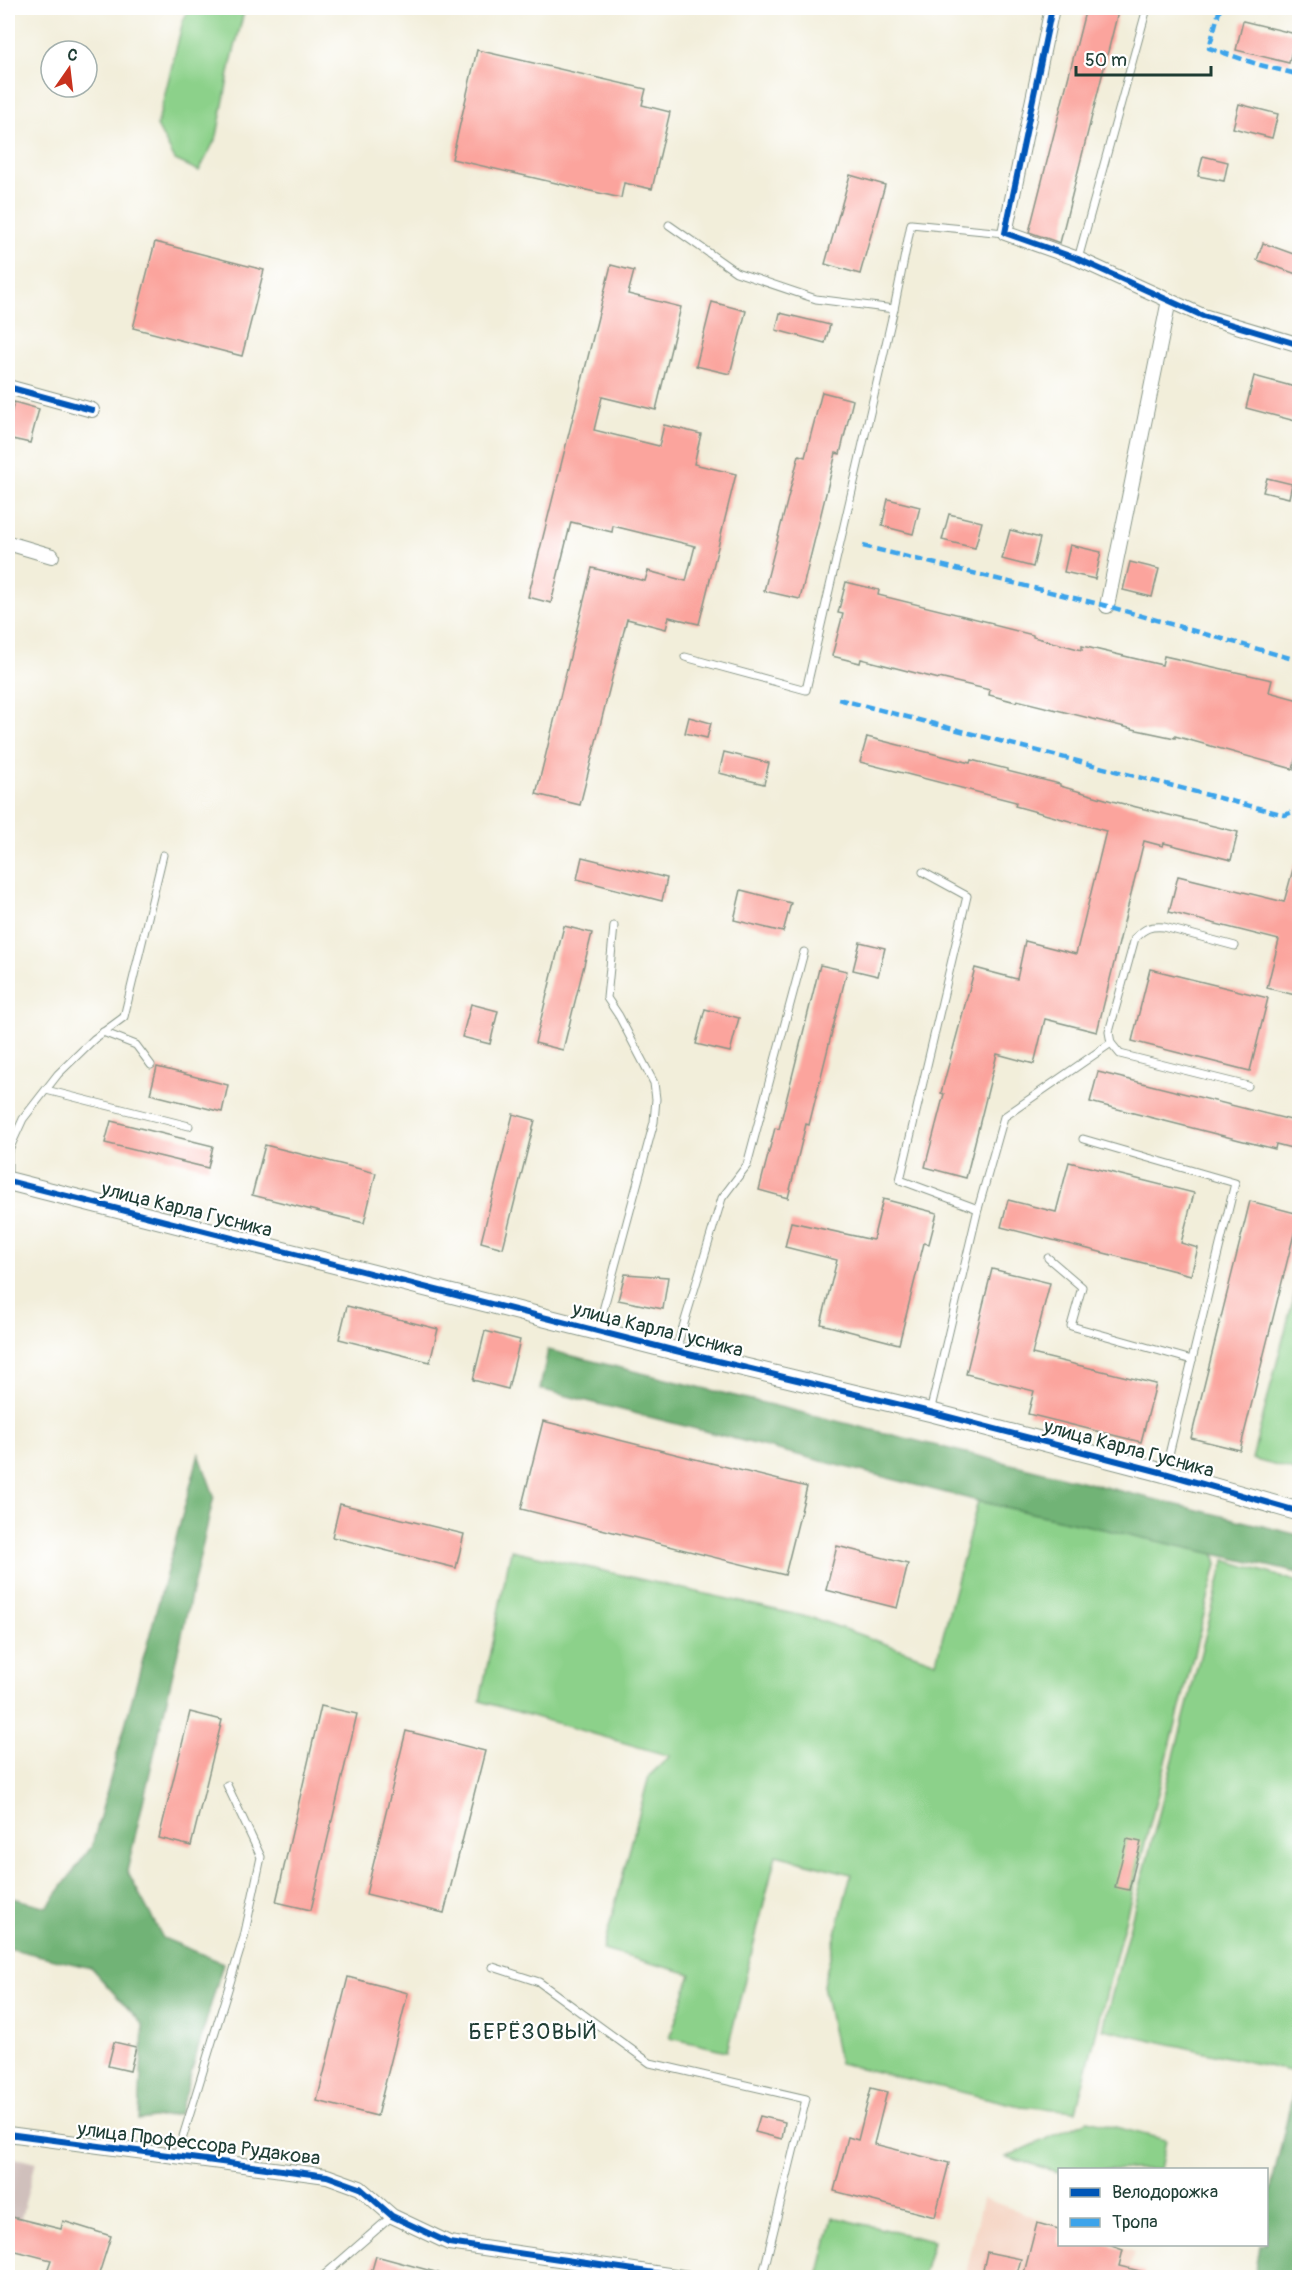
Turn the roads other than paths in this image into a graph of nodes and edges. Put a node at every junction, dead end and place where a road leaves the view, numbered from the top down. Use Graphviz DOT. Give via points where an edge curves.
graph roads {
  1 [pos="1052,8"];
  2 [pos="1147,8"];
  3 [pos="669,225"];
  4 [pos="1005,233"];
  5 [pos="1078,259"];
  6 [pos="1169,300"];
  7 [pos="894,309"];
  8 [pos="1299,345"];
  9 [pos="8,387"];
  10 [pos="92,410"];
  11 [pos="8,543"];
  12 [pos="52,556"];
  13 [pos="1107,606"];
  14 [pos="685,657"];
  15 [pos="163,855"];
  16 [pos="923,872"];
  17 [pos="614,926"];
  18 [pos="1235,946"];
  19 [pos="804,952"];
  20 [pos="103,1032"];
  21 [pos="1111,1043"];
  22 [pos="151,1065"];
  23 [pos="1248,1086"];
  24 [pos="46,1090"];
  25 [pos="189,1126"];
  26 [pos="1083,1139"];
  27 [pos="8,1181"];
  28 [pos="978,1209"];
  29 [pos="1048,1258"];
  30 [pos="597,1331"];
  31 [pos="676,1351"];
  32 [pos="1192,1360"];
  33 [pos="930,1412"];
  34 [pos="1164,1473"];
  35 [pos="1299,1512"];
  36 [pos="227,1785"];
  37 [pos="493,1967"];
  38 [pos="8,2134"];
  39 [pos="177,2156"];
  40 [pos="392,2216"];
  41 [pos="321,2277"];
  42 [pos="689,2277"];
  43 [pos="762,2277"];
  1 -- 4 [label="street"];
  2 -- 5 [label="lane"];
  3 -- 7 [label="lane" via="736,272 816,299"];
  4 -- 5 [label="street"];
  4 -- 7 [label="lane" via="911,224"];
  5 -- 6 [label="street"];
  6 -- 8 [label="street" via="1203,316"];
  6 -- 13 [label="street"];
  7 -- 14 [label="lane" via="806,690"];
  9 -- 10 [label="street"];
  11 -- 12 [label="street"];
  15 -- 20 [label="lane" via="124,1017"];
  16 -- 28 [label="lane" via="967,896 900,1180"];
  17 -- 30 [label="lane" via="607,998 654,1083 656,1099 654,1122"];
  18 -- 21 [label="lane" via="1164,927 1144,929 1135,938 1109,1032"];
  19 -- 31 [label="lane" via="747,1166 722,1198"];
  20 -- 22 [label="lane" via="136,1045"];
  20 -- 24 [label="lane"];
  21 -- 23 [label="lane" via="1120,1054"];
  21 -- 28 [label="lane" via="1004,1117"];
  24 -- 25 [label="lane"];
  24 -- 27 [label="lane" via="23,1119 8,1152"];
  26 -- 32 [label="lane" via="1235,1183"];
  27 -- 30 [label="street, улица Карла Гусника"];
  28 -- 33 [label="lane"];
  29 -- 32 [label="lane" via="1082,1287 1071,1326"];
  30 -- 31 [label="street, улица Карла Гусника"];
  31 -- 33 [label="street, улица Карла Гусника"];
  32 -- 34 [label="lane"];
  33 -- 34 [label="street, улица Карла Гусника"];
  34 -- 35 [label="street, улица Карла Гусника"];
  36 -- 39 [label="lane" via="261,1857 244,1937"];
  37 -- 43 [label="lane" via="539,1982 650,2064 806,2099"];
  38 -- 39 [label="street, улица Профессора Рудакова"];
  39 -- 40 [label="street, улица Профессора Рудакова" via="327,2176 360,2188"];
  40 -- 41 [label="lane"];
  40 -- 42 [label="street, улица Профессора Рудакова" via="449,2243"];
}
